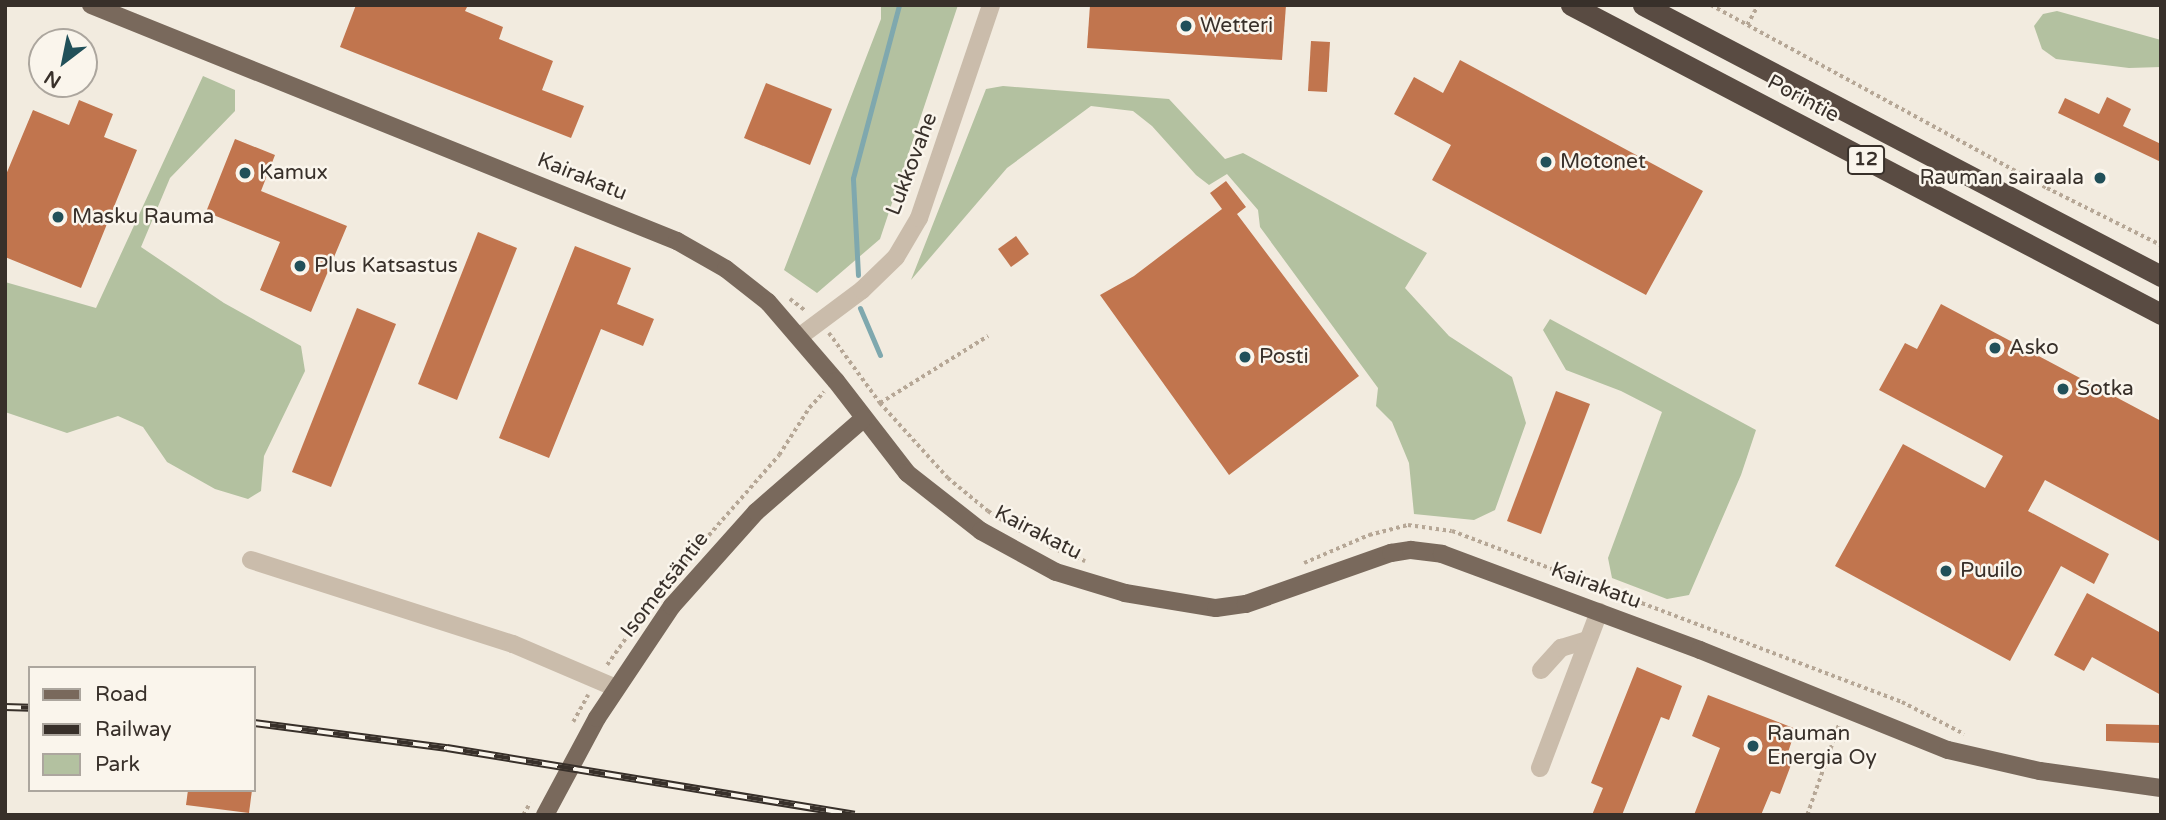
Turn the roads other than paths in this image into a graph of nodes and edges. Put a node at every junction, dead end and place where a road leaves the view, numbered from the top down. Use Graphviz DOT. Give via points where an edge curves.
graph roads {
  1 [pos="91,5"];
  2 [pos="991,5"];
  3 [pos="1571,5"];
  4 [pos="1643,5"];
  5 [pos="2161,276"];
  6 [pos="2161,314"];
  7 [pos="799,337"];
  8 [pos="863,419"];
  9 [pos="251,560"];
  10 [pos="1599,612"];
  11 [pos="1588,640"];
  12 [pos="1541,670"];
  13 [pos="616,688"];
  14 [pos="1540,768"];
  15 [pos="2161,788"];
  16 [pos="545,815"];
  1 -- 7 [label="main road, Kairakatu" via="677,241 768,302"];
  2 -- 7 [label="street, Lukkovahe" via="919,218 896,257 862,290"];
  3 -- 6 [label="highway, Porintie / 12"];
  4 -- 5 [label="highway, Porintie / 12"];
  7 -- 8 [label="main road, Kairakatu"];
  8 -- 10 [label="main road, Kairakatu" via="907,473 981,531 1056,572 1125,593 1216,608 1246,604 1411,550 1442,554"];
  8 -- 13 [label="main road, Isometsäntie" via="793,478 724,546 672,607"];
  9 -- 13 [label="street" via="513,644"];
  10 -- 11 [label="street"];
  10 -- 15 [label="main road, Kairakatu" via="1948,750 2040,771"];
  11 -- 12 [label="street" via="1561,648"];
  11 -- 14 [label="street"];
  13 -- 16 [label="main road, Isometsäntie"];
}
